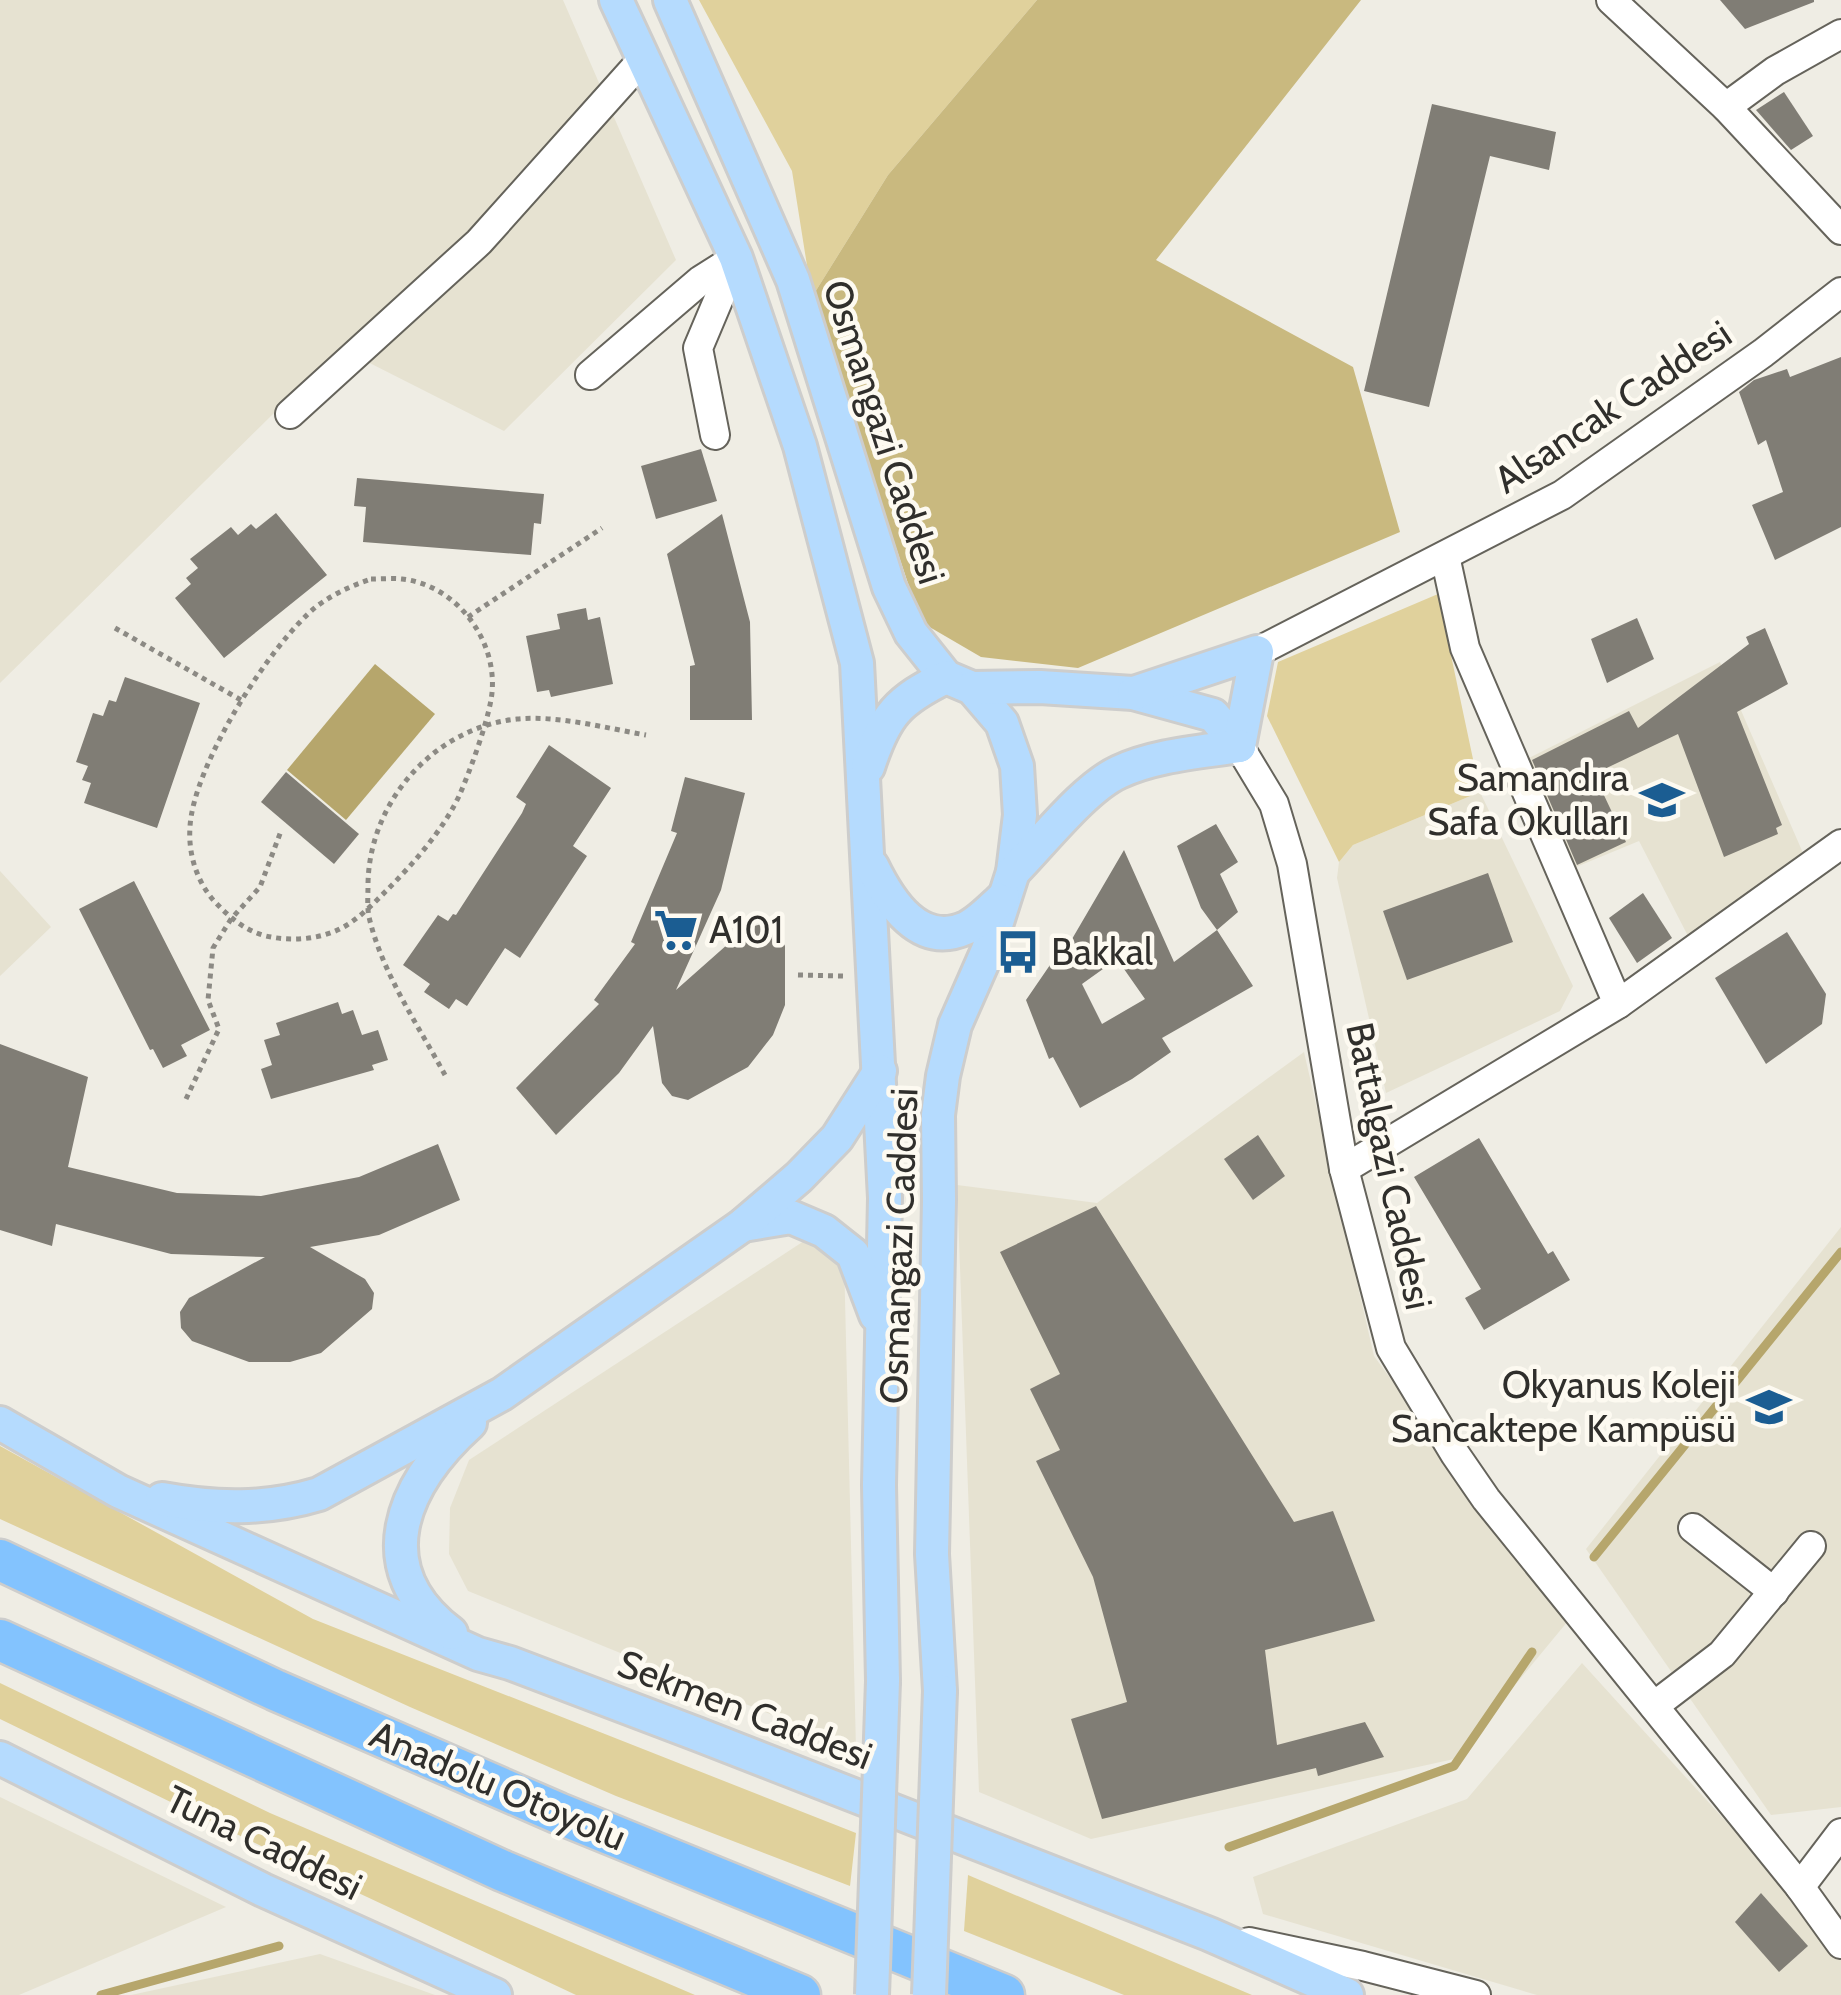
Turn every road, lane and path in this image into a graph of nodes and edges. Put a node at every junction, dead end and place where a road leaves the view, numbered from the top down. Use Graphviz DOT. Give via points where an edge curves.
graph roads {
  1 [pos="616,0"];
  2 [pos="670,0"];
  3 [pos="1611,0"];
  4 [pos="1841,34"];
  5 [pos="643,60"];
  6 [pos="1726,107"];
  7 [pos="1841,230"];
  8 [pos="736,258"];
  9 [pos="1841,292"];
  10 [pos="590,375"];
  11 [pos="290,414"];
  12 [pos="715,435"];
  13 [pos="602,528"];
  14 [pos="1445,556"];
  15 [pos="468,617"];
  16 [pos="115,628"];
  17 [pos="1257,652"];
  18 [pos="959,682"];
  19 [pos="1133,694"];
  20 [pos="241,700"];
  21 [pos="482,729"];
  22 [pos="646,735"];
  23 [pos="1240,746"];
  24 [pos="866,813"];
  25 [pos="281,831"];
  26 [pos="1841,844"];
  27 [pos="866,855"];
  28 [pos="1008,885"];
  29 [pos="368,909"];
  30 [pos="231,919"];
  31 [pos="798,975"];
  32 [pos="842,976"];
  33 [pos="1618,1004"];
  34 [pos="880,1070"];
  35 [pos="445,1075"];
  36 [pos="186,1099"];
  37 [pos="1344,1169"];
  38 [pos="743,1225"];
  39 [pos="882,1331"];
  40 [pos="502,1394"];
  41 [pos="0,1423"];
  42 [pos="118,1491"];
  43 [pos="1693,1528"];
  44 [pos="1812,1546"];
  45 [pos="0,1560"];
  46 [pos="1774,1592"];
  47 [pos="0,1640"];
  48 [pos="478,1654"];
  49 [pos="1654,1706"];
  50 [pos="0,1758"];
  51 [pos="1841,1833"];
  52 [pos="1800,1886"];
  53 [pos="1209,1934"];
  54 [pos="1839,1942"];
  55 [pos="495,1995"];
  56 [pos="800,1995"];
  57 [pos="872,1995"];
  58 [pos="929,1995"];
  59 [pos="1004,1995"];
  60 [pos="1346,1995"];
  61 [pos="1476,1995"];
  1 -- 5 [label="main road, Osmangazi Caddesi"];
  2 -- 18 [label="main road, Osmangazi Caddesi" via="793,280 889,587 912,633"];
  3 -- 6 [label="street"];
  4 -- 6 [label="street"];
  5 -- 8 [label="main road, Osmangazi Caddesi"];
  5 -- 11 [label="street" via="479,242"];
  6 -- 7 [label="street"];
  8 -- 10 [label="street"];
  8 -- 12 [label="street" via="698,348"];
  8 -- 24 [label="main road, Osmangazi Caddesi" via="800,446 857,664"];
  9 -- 14 [label="street, Alsancak Caddesi" via="1562,495"];
  13 -- 15 [label="path"];
  14 -- 17 [label="street, Alsancak Caddesi"];
  14 -- 33 [label="street" via="1465,648"];
  15 -- 20 [label="path" via="435,589 404,579 371,579 340,590 314,609"];
  15 -- 21 [label="path" via="491,665 492,698"];
  16 -- 20 [label="path"];
  17 -- 19 [label="main road"];
  17 -- 23 [label="main road"];
  18 -- 19 [label="main road"];
  18 -- 24 [label="main road" via="920,690 896,707 868,766"];
  18 -- 28 [label="main road, Osmangazi Caddesi" via="1002,722 1017,766 1020,815"];
  19 -- 23 [label="main road" via="1212,715"];
  20 -- 30 [label="path" via="190,824 192,860 206,893"];
  21 -- 22 [label="path" via="517,719"];
  21 -- 29 [label="path" via="459,795 412,865"];
  21 -- 29 [label="path" via="418,764 386,808 368,860"];
  23 -- 28 [label="main road" via="1117,772 1064,816"];
  23 -- 37 [label="street, Battalgazi Caddesi" via="1274,804 1292,864"];
  24 -- 27 [label="main road, Osmangazi Caddesi"];
  25 -- 30 [label="path" via="260,887"];
  26 -- 33 [label="street"];
  27 -- 28 [label="main road" via="888,898 917,927 947,933 968,928"];
  27 -- 34 [label="main road, Osmangazi Caddesi"];
  28 -- 58 [label="main road, Osmangazi Caddesi, bridge" via="955,1026 938,1115 932,1554 940,1691"];
  29 -- 30 [label="path" via="335,932 300,940 264,936"];
  29 -- 35 [label="path" via="386,966"];
  30 -- 36 [label="path" via="213,948 208,1000 219,1029"];
  31 -- 32 [label="path"];
  33 -- 37 [label="street"];
  34 -- 38 [label="main road" via="836,1138"];
  34 -- 39 [label="main road, Osmangazi Caddesi"];
  37 -- 49 [label="street, Battalgazi Caddesi" via="1391,1348 1486,1499"];
  38 -- 39 [label="main road" via="791,1217 824,1231 852,1254"];
  38 -- 40 [label="main road"];
  39 -- 57 [label="main road, Osmangazi Caddesi, bridge" via="883,1681"];
  40 -- 42 [label="main road" via="318,1494 286,1504 224,1507"];
  40 -- 48 [label="main road" via="428,1465 412,1490 403,1532 414,1598"];
  41 -- 42 [label="main road, Sekmen Caddesi"];
  42 -- 48 [label="main road, Sekmen Caddesi"];
  43 -- 46 [label="street"];
  44 -- 46 [label="street"];
  45 -- 59 [label="highway, Anadolu Otoyolu" via="346,1721"];
  46 -- 49 [label="street" via="1722,1654"];
  47 -- 56 [label="highway, Anadolu Otoyolu" via="503,1871"];
  48 -- 53 [label="main road, Sekmen Caddesi"];
  49 -- 52 [label="street, Battalgazi Caddesi"];
  50 -- 55 [label="main road, Tuna Caddesi" via="264,1890"];
  51 -- 52 [label="street"];
  52 -- 54 [label="street, Battalgazi Caddesi"];
  53 -- 60 [label="main road, Sekmen Caddesi"];
  53 -- 61 [label="street"];
}
